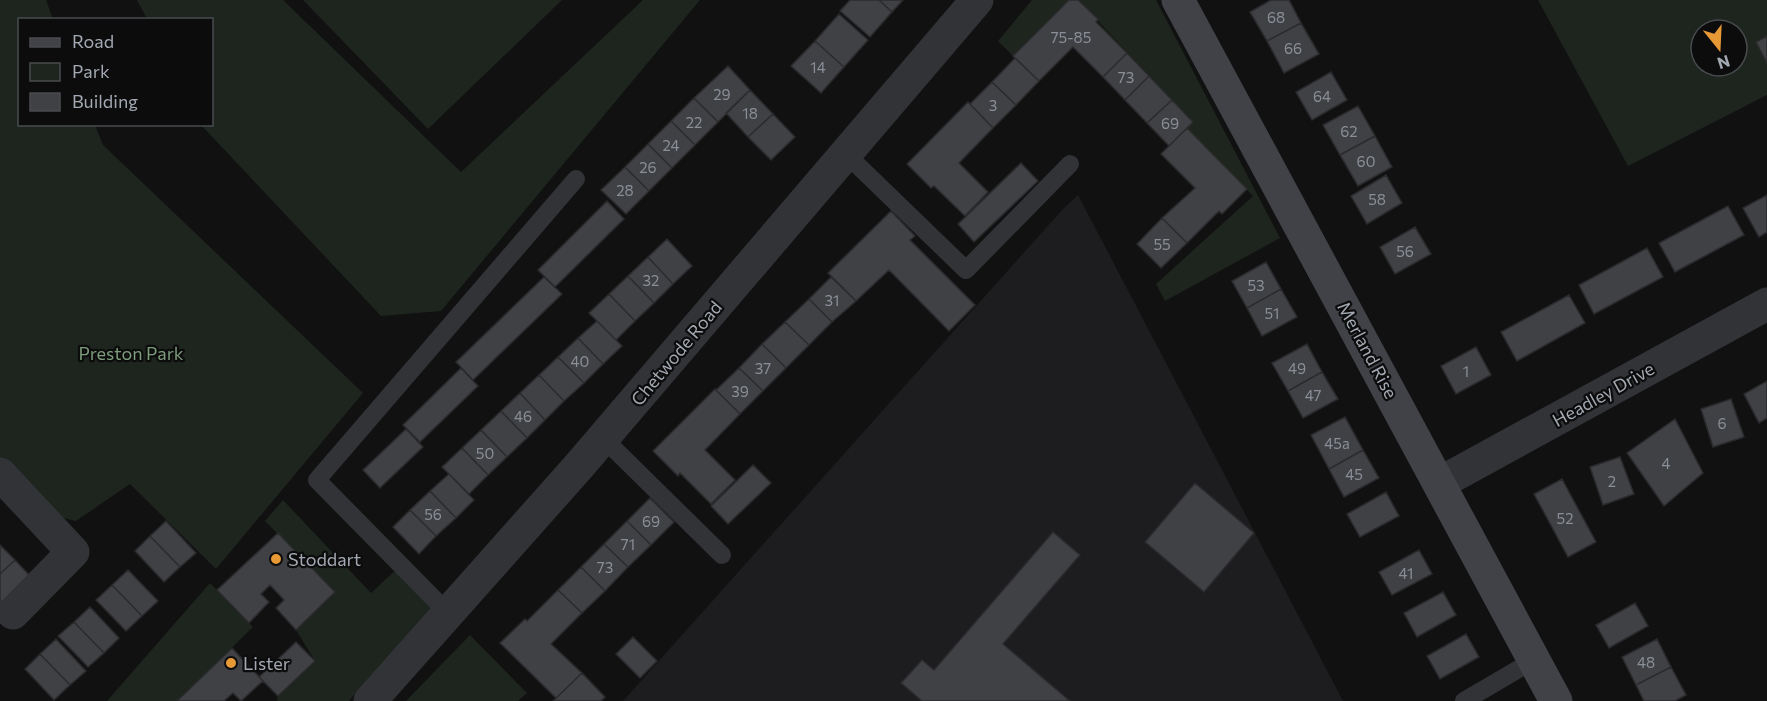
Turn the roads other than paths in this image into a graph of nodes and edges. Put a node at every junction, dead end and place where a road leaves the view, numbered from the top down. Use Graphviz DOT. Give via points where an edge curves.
graph roads {
  1 [pos="977,0"];
  2 [pos="1178,0"];
  3 [pos="846,153"];
  4 [pos="1071,164"];
  5 [pos="576,178"];
  6 [pos="1767,304"];
  7 [pos="603,438"];
  8 [pos="0,474"];
  9 [pos="1440,483"];
  10 [pos="722,555"];
  11 [pos="447,612"];
  12 [pos="13,613"];
  13 [pos="1534,660"];
  14 [pos="370,701"];
  15 [pos="1464,701"];
  16 [pos="1556,701"];
  1 -- 3 [label="street, Chetwode Road"];
  2 -- 9 [label="street, Merland Rise"];
  3 -- 4 [label="lane" via="966,270"];
  3 -- 7 [label="street, Chetwode Road"];
  5 -- 11 [label="lane" via="317,480"];
  6 -- 9 [label="street, Headley Drive"];
  7 -- 10 [label="lane"];
  7 -- 11 [label="street, Chetwode Road"];
  8 -- 12 [label="street" via="73,552"];
  9 -- 13 [label="street, Merland Rise"];
  11 -- 14 [label="street, Chetwode Road"];
  13 -- 15 [label="lane"];
  13 -- 16 [label="street, Merland Rise"];
}
